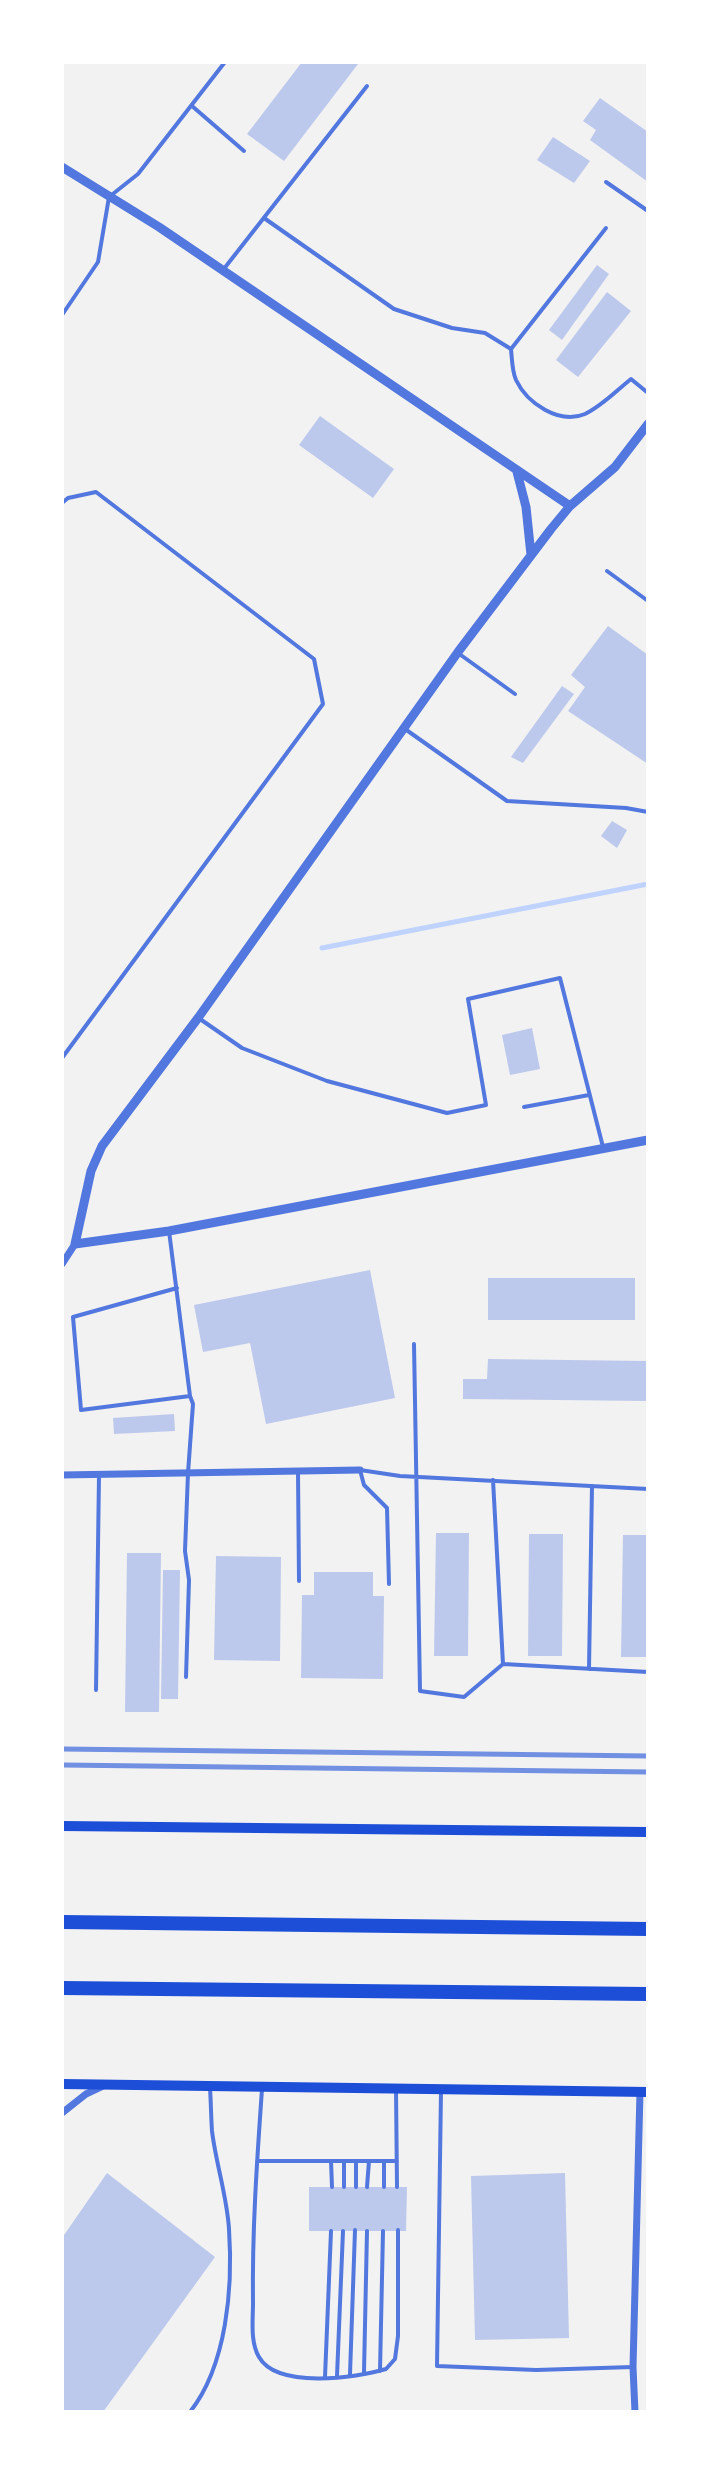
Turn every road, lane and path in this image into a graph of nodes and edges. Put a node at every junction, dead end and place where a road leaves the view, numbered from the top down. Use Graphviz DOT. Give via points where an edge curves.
graph roads {
  1 [pos="225,62"];
  2 [pos="367,86"];
  3 [pos="192,106"];
  4 [pos="244,151"];
  5 [pos="62,167"];
  6 [pos="606,182"];
  7 [pos="109,197"];
  8 [pos="648,211"];
  9 [pos="264,218"];
  10 [pos="606,228"];
  11 [pos="222,272"];
  12 [pos="62,315"];
  13 [pos="511,349"];
  14 [pos="648,393"];
  15 [pos="648,424"];
  16 [pos="517,472"];
  17 [pos="62,503"];
  18 [pos="570,506"];
  19 [pos="531,555"];
  20 [pos="607,571"];
  21 [pos="648,601"];
  22 [pos="458,652"];
  23 [pos="515,694"];
  24 [pos="405,729"];
  25 [pos="648,812"];
  26 [pos="198,1018"];
  27 [pos="62,1058"];
  28 [pos="589,1095"];
  29 [pos="524,1107"];
  30 [pos="648,1140"];
  31 [pos="603,1149"];
  32 [pos="169,1231"];
  33 [pos="75,1244"];
  34 [pos="62,1264"];
  35 [pos="177,1288"];
  36 [pos="414,1344"];
  37 [pos="190,1396"];
  38 [pos="360,1470"];
  39 [pos="298,1471"];
  40 [pos="188,1473"];
  41 [pos="62,1475"];
  42 [pos="99,1475"];
  43 [pos="415,1476"];
  44 [pos="493,1480"];
  45 [pos="592,1486"];
  46 [pos="648,1489"];
  47 [pos="299,1581"];
  48 [pos="389,1584"];
  49 [pos="503,1664"];
  50 [pos="589,1669"];
  51 [pos="648,1672"];
  52 [pos="186,1677"];
  53 [pos="96,1690"];
  54 [pos="62,1826"];
  55 [pos="648,1832"];
  56 [pos="62,1922"];
  57 [pos="648,1929"];
  58 [pos="62,1988"];
  59 [pos="648,1994"];
  60 [pos="62,2084"];
  61 [pos="106,2084"];
  62 [pos="210,2086"];
  63 [pos="262,2086"];
  64 [pos="396,2088"];
  65 [pos="441,2089"];
  66 [pos="644,2092"];
  67 [pos="62,2113"];
  68 [pos="257,2161"];
  69 [pos="331,2161"];
  70 [pos="344,2161"];
  71 [pos="356,2161"];
  72 [pos="369,2161"];
  73 [pos="384,2161"];
  74 [pos="397,2161"];
  75 [pos="332,2187"];
  76 [pos="344,2187"];
  77 [pos="356,2187"];
  78 [pos="367,2187"];
  79 [pos="384,2187"];
  80 [pos="397,2187"];
  81 [pos="355,2230"];
  82 [pos="398,2230"];
  83 [pos="331,2231"];
  84 [pos="343,2231"];
  85 [pos="367,2231"];
  86 [pos="383,2231"];
  87 [pos="633,2367"];
  88 [pos="380,2371"];
  89 [pos="364,2372"];
  90 [pos="350,2374"];
  91 [pos="337,2376"];
  92 [pos="325,2377"];
  93 [pos="190,2412"];
  94 [pos="635,2412"];
  1 -- 3 [label="lane"];
  2 -- 9 [label="lane"];
  3 -- 4 [label="lane"];
  3 -- 7 [label="lane" via="138,174"];
  5 -- 7 [label="street"];
  6 -- 8 [label="lane"];
  7 -- 11 [label="street"];
  7 -- 12 [label="lane" via="98,262"];
  9 -- 11 [label="lane"];
  9 -- 13 [label="lane" via="394,309 485,333"];
  10 -- 13 [label="lane"];
  11 -- 16 [label="street"];
  13 -- 14 [label="lane" via="520,387 557,415 586,414 631,379"];
  15 -- 18 [label="street" via="615,467"];
  16 -- 18 [label="street"];
  16 -- 19 [label="street"];
  17 -- 27 [label="lane" via="96,492 193,565 314,659 323,704"];
  18 -- 19 [label="street"];
  19 -- 22 [label="street"];
  20 -- 21 [label="lane"];
  22 -- 23 [label="lane"];
  22 -- 24 [label="street"];
  24 -- 25 [label="lane" via="507,801"];
  24 -- 26 [label="street"];
  26 -- 28 [label="lane" via="242,1048 305,1073 447,1113 486,1105 468,999 560,978"];
  26 -- 33 [label="street" via="102,1146"];
  28 -- 29 [label="lane"];
  28 -- 31 [label="lane"];
  30 -- 31 [label="street"];
  31 -- 32 [label="street"];
  32 -- 33 [label="street"];
  32 -- 35 [label="lane"];
  33 -- 34 [label="street"];
  35 -- 37 [label="lane"];
  35 -- 37 [label="lane" via="73,1317 81,1410"];
  36 -- 43 [label="lane"];
  37 -- 40 [label="lane"];
  38 -- 39 [label="street"];
  38 -- 43 [label="lane"];
  38 -- 48 [label="lane" via="364,1485 387,1508"];
  39 -- 40 [label="street"];
  39 -- 47 [label="lane"];
  40 -- 42 [label="street"];
  40 -- 52 [label="lane"];
  41 -- 42 [label="street"];
  42 -- 53 [label="lane"];
  43 -- 44 [label="lane"];
  43 -- 49 [label="lane" via="420,1691 464,1697"];
  44 -- 45 [label="lane"];
  44 -- 49 [label="lane"];
  45 -- 46 [label="lane"];
  45 -- 50 [label="lane"];
  49 -- 50 [label="lane"];
  50 -- 51 [label="lane"];
  54 -- 55 [label="main road"];
  56 -- 57 [label="highway"];
  58 -- 59 [label="highway"];
  60 -- 61 [label="main road"];
  61 -- 62 [label="main road"];
  61 -- 67 [label="street"];
  62 -- 63 [label="main road"];
  62 -- 93 [label="lane" via="212,2132 229,2229 228,2306 219,2352"];
  63 -- 64 [label="main road"];
  63 -- 68 [label="lane"];
  64 -- 65 [label="main road"];
  64 -- 74 [label="lane"];
  65 -- 66 [label="main road"];
  65 -- 87 [label="lane" via="437,2366"];
  66 -- 87 [label="street"];
  68 -- 69 [label="lane"];
  68 -- 92 [label="lane" via="253,2343 259,2358 278,2374"];
  69 -- 70 [label="lane"];
  69 -- 75 [label="lane"];
  70 -- 71 [label="lane"];
  70 -- 76 [label="lane"];
  71 -- 72 [label="lane"];
  71 -- 77 [label="lane"];
  72 -- 73 [label="lane"];
  72 -- 78 [label="lane"];
  73 -- 74 [label="lane"];
  73 -- 79 [label="lane"];
  74 -- 80 [label="lane"];
  81 -- 90 [label="lane"];
  82 -- 88 [label="lane" via="398,2336 395,2359"];
  83 -- 92 [label="lane"];
  84 -- 91 [label="lane"];
  85 -- 89 [label="lane"];
  86 -- 88 [label="lane"];
  87 -- 94 [label="street"];
  88 -- 89 [label="lane"];
  89 -- 90 [label="lane"];
  90 -- 91 [label="lane"];
  91 -- 92 [label="lane"];
}
